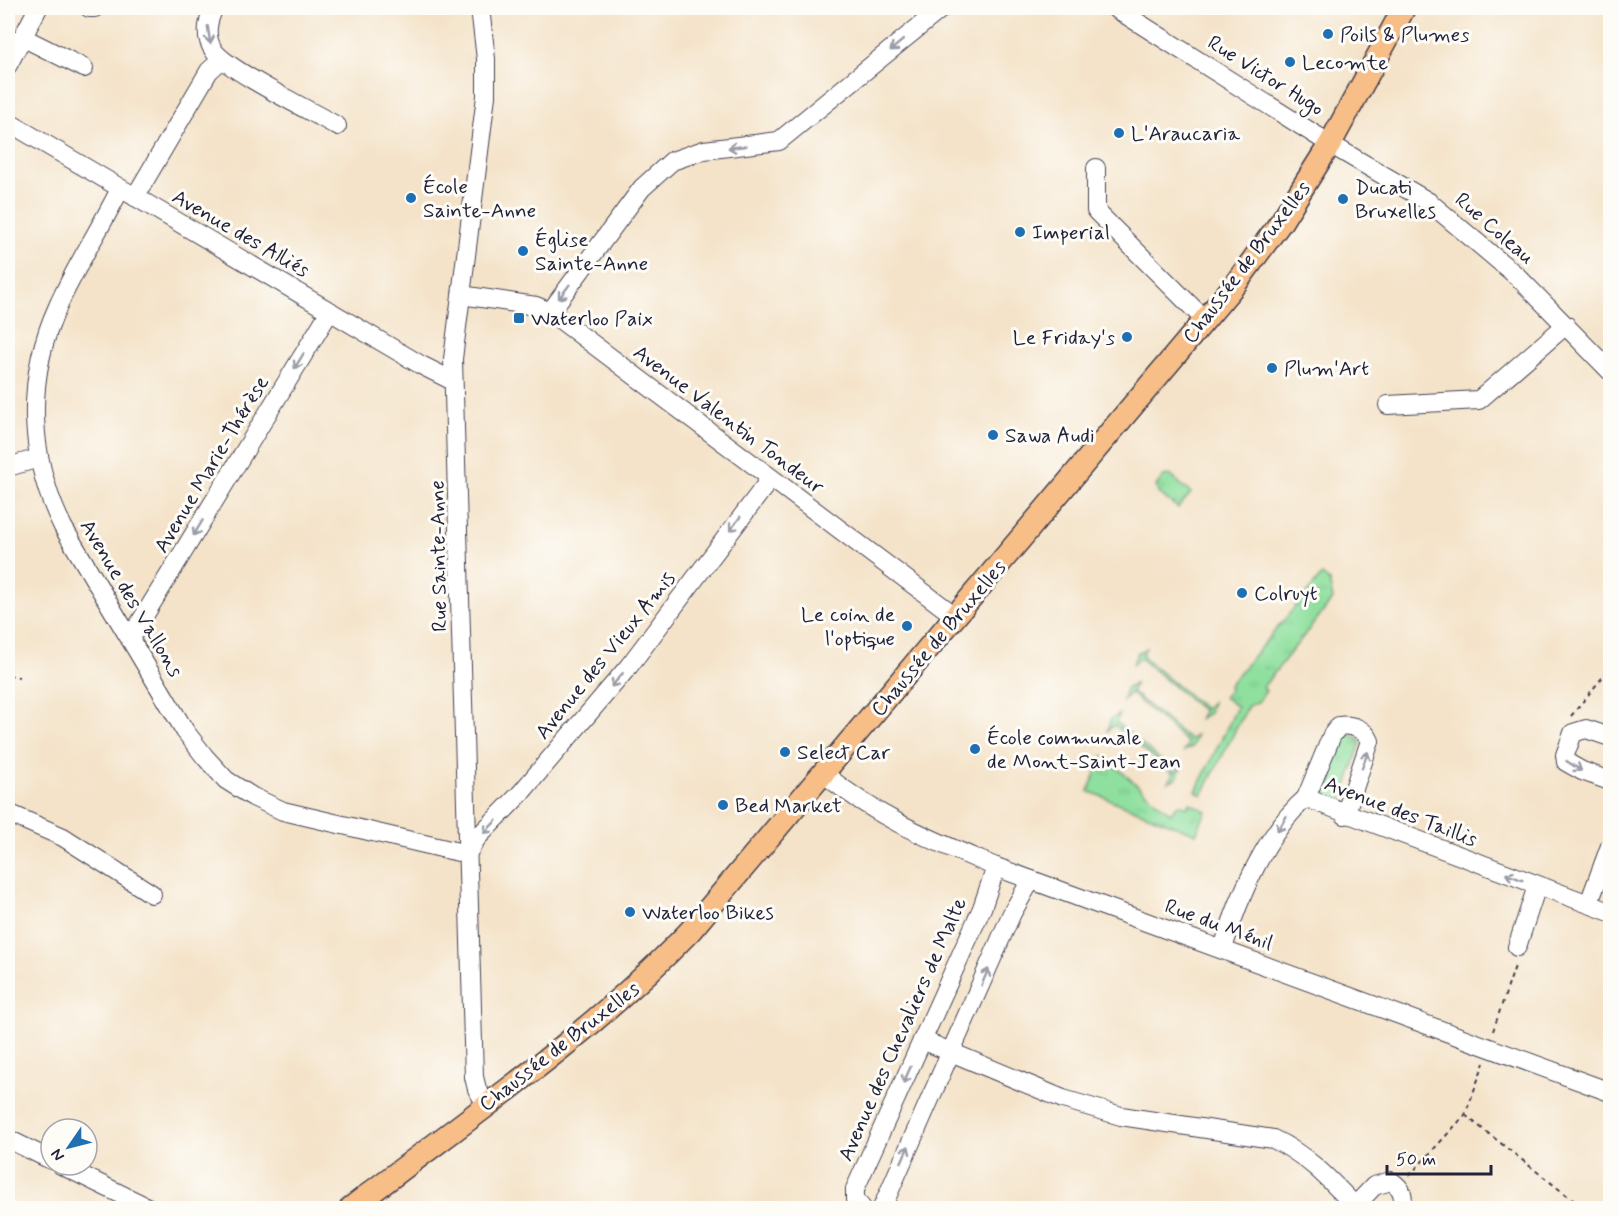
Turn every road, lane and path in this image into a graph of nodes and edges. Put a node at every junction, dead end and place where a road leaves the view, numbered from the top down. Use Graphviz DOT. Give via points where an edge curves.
graph roads {
  1 [pos="38,8"];
  2 [pos="214,8"];
  3 [pos="480,8"];
  4 [pos="942,8"];
  5 [pos="1115,8"];
  6 [pos="1404,8"];
  7 [pos="22,37"];
  8 [pos="221,60"];
  9 [pos="8,65"];
  10 [pos="84,68"];
  11 [pos="8,122"];
  12 [pos="337,126"];
  13 [pos="1330,144"];
  14 [pos="1096,168"];
  15 [pos="128,193"];
  16 [pos="461,295"];
  17 [pos="330,311"];
  18 [pos="550,312"];
  19 [pos="1204,319"];
  20 [pos="1566,325"];
  21 [pos="1611,371"];
  22 [pos="453,381"];
  23 [pos="1388,405"];
  24 [pos="39,458"];
  25 [pos="8,467"];
  26 [pos="771,478"];
  27 [pos="955,616"];
  28 [pos="130,639"];
  29 [pos="1611,668"];
  30 [pos="8,675"];
  31 [pos="19,677"];
  32 [pos="1573,733"];
  33 [pos="1611,737"];
  34 [pos="824,774"];
  35 [pos="1611,781"];
  36 [pos="1306,798"];
  37 [pos="8,813"];
  38 [pos="1345,815"];
  39 [pos="1611,846"];
  40 [pos="467,854"];
  41 [pos="996,867"];
  42 [pos="1031,880"];
  43 [pos="1537,886"];
  44 [pos="152,894"];
  45 [pos="1589,903"];
  46 [pos="1611,912"];
  47 [pos="1517,947"];
  48 [pos="1223,948"];
  49 [pos="922,1040"];
  50 [pos="1488,1048"];
  51 [pos="952,1051"];
  52 [pos="1610,1090"];
  53 [pos="486,1104"];
  54 [pos="1465,1115"];
  55 [pos="8,1139"];
  56 [pos="39,1154"];
  57 [pos="85,1177"];
  58 [pos="1398,1186"];
  59 [pos="1354,1207"];
  60 [pos="149,1209"];
  61 [pos="351,1209"];
  62 [pos="861,1209"];
  63 [pos="882,1209"];
  64 [pos="1400,1209"];
  65 [pos="1583,1209"];
  1 -- 7 [label="street"];
  2 -- 8 [label="street, one-way" via="207,29 213,50"];
  3 -- 16 [label="street, Rue Sainte-Anne" via="486,96"];
  4 -- 18 [label="street, one-way" via="779,141 704,150 672,161 642,188"];
  5 -- 13 [label="street, Rue Victor Hugo"];
  6 -- 13 [label="main road, Chaussée de Bruxelles"];
  7 -- 9 [label="street"];
  7 -- 10 [label="street"];
  8 -- 12 [label="street"];
  8 -- 15 [label="street, Avenue des Vallons" via="209,71"];
  11 -- 15 [label="street, Avenue des Alliés"];
  13 -- 19 [label="main road, Chaussée de Bruxelles" via="1281,222"];
  13 -- 20 [label="street, Rue Coleau" via="1429,202 1518,277"];
  14 -- 19 [label="street" via="1096,211"];
  15 -- 17 [label="street, Avenue des Alliés"];
  15 -- 24 [label="street, Avenue des Vallons" via="57,307 44,341 34,404"];
  16 -- 18 [label="street, Avenue Valentin Tondeur" via="536,306"];
  16 -- 22 [label="street, Rue Sainte-Anne"];
  17 -- 22 [label="street, Avenue des Alliés"];
  17 -- 28 [label="street, Avenue Marie-Thérèse, one-way"];
  18 -- 26 [label="street, Avenue Valentin Tondeur"];
  19 -- 27 [label="main road, Chaussée de Bruxelles"];
  20 -- 21 [label="street, Rue Coleau"];
  20 -- 23 [label="street" via="1479,400"];
  22 -- 40 [label="street, Rue Sainte-Anne"];
  24 -- 25 [label="street"];
  24 -- 28 [label="street, Avenue des Vallons" via="56,512"];
  26 -- 27 [label="street, Avenue Valentin Tondeur"];
  26 -- 40 [label="street, Avenue des Vieux Amis, one-way" via="629,666"];
  27 -- 34 [label="main road, Chaussée de Bruxelles"];
  28 -- 40 [label="street, Avenue des Vallons" via="185,731 226,780 283,811"];
  29 -- 32 [label="path" via="1569,719"];
  30 -- 31 [label="path"];
  32 -- 33 [label="street" via="1586,729"];
  32 -- 35 [label="street, one-way" via="1566,762"];
  34 -- 41 [label="street, Rue du Ménil" via="860,802 906,829"];
  34 -- 53 [label="main road, Chaussée de Bruxelles" via="646,977 597,1021"];
  36 -- 38 [label="street, Avenue des Taillis"];
  38 -- 36 [label="street, one-way" via="1370,741 1365,733 1350,725 1340,726 1332,735"];
  36 -- 48 [label="street, Avenue des Taillis, one-way" via="1289,812 1259,863"];
  37 -- 44 [label="street" via="63,837"];
  43 -- 38 [label="street, Avenue des Taillis, one-way"];
  39 -- 45 [label="street"];
  40 -- 53 [label="street, Rue Sainte-Anne" via="474,1077"];
  41 -- 42 [label="street, Rue du Ménil"];
  41 -- 49 [label="street, Avenue des Chevaliers de Malte" via="982,908"];
  42 -- 48 [label="street, Rue du Ménil"];
  51 -- 42 [label="street, one-way"];
  43 -- 45 [label="street, Avenue des Taillis"];
  43 -- 47 [label="street"];
  45 -- 46 [label="street, Avenue des Taillis"];
  47 -- 50 [label="path" via="1519,953"];
  48 -- 50 [label="street, Rue du Ménil"];
  49 -- 51 [label="street"];
  49 -- 62 [label="street, Avenue des Chevaliers de Malte, one-way" via="855,1189 855,1200"];
  50 -- 52 [label="street, Rue du Ménil"];
  50 -- 54 [label="path"];
  51 -- 59 [label="street" via="1063,1099 1122,1116 1273,1139 1310,1162"];
  63 -- 51 [label="street, one-way"];
  53 -- 61 [label="main road, Chaussée de Bruxelles"];
  54 -- 58 [label="path"];
  54 -- 65 [label="path"];
  55 -- 56 [label="street"];
  57 -- 60 [label="street"];
  58 -- 59 [label="street" via="1391,1181 1374,1186"];
  58 -- 64 [label="street" via="1404,1202"];
}
